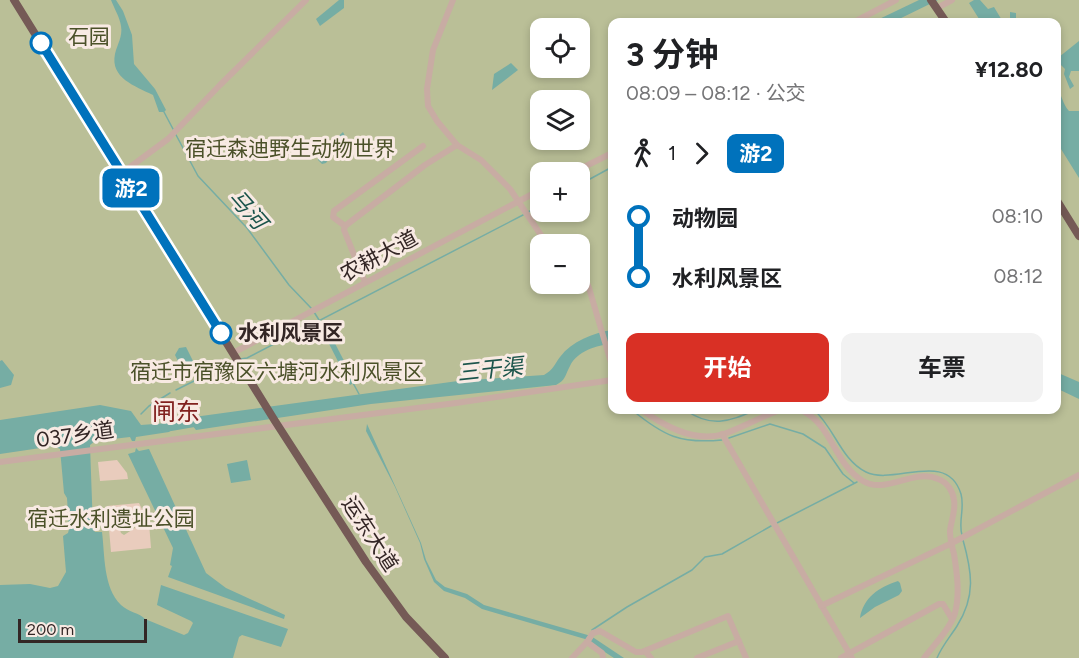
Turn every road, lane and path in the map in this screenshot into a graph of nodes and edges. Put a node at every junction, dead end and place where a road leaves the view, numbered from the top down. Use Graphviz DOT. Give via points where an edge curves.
graph roads {
  1 [pos="14,0"];
  2 [pos="306,0"];
  3 [pos="453,0"];
  4 [pos="896,0"];
  5 [pos="952,0"];
  6 [pos="935,5"];
  7 [pos="862,18"];
  8 [pos="943,18"];
  9 [pos="457,145"];
  10 [pos="423,146"];
  11 [pos="608,155"];
  12 [pos="590,164"];
  13 [pos="122,172"];
  14 [pos="530,195"];
  15 [pos="518,201"];
  16 [pos="1061,207"];
  17 [pos="345,226"];
  18 [pos="540,234"];
  19 [pos="1079,236"];
  20 [pos="365,282"];
  21 [pos="590,293"];
  22 [pos="608,350"];
  23 [pos="233,352"];
  24 [pos="608,381"];
  25 [pos="648,414"];
  26 [pos="770,414"];
  27 [pos="810,414"];
  28 [pos="276,424"];
  29 [pos="722,434"];
  30 [pos="0,462"];
  31 [pos="1079,476"];
  32 [pos="953,542"];
  33 [pos="821,606"];
  34 [pos="952,619"];
  35 [pos="587,642"];
  36 [pos="738,642"];
  37 [pos="645,651"];
  38 [pos="850,656"];
  39 [pos="440,658"];
  40 [pos="445,658"];
  41 [pos="572,658"];
  42 [pos="603,658"];
  43 [pos="651,658"];
  44 [pos="697,658"];
  45 [pos="746,658"];
  46 [pos="842,658"];
  47 [pos="924,658"];
  1 -- 13 [label="main road, 运东大道"];
  2 -- 13 [label="street" via="183,125"];
  3 -- 9 [label="street" via="433,50 427,99 437,121"];
  4 -- 7 [label="street"];
  5 -- 6 [label="street"];
  6 -- 8 [label="main road"];
  9 -- 15 [label="street" via="481,160"];
  9 -- 17 [label="street" via="424,165"];
  10 -- 17 [label="street" via="334,211 333,217"];
  11 -- 12 [label="street"];
  13 -- 23 [label="main road, 运东大道"];
  14 -- 15 [label="street, 农耕大道"];
  15 -- 18 [label="street"];
  15 -- 20 [label="street, 农耕大道"];
  16 -- 19 [label="main road"];
  17 -- 20 [label="street"];
  20 -- 23 [label="street, 农耕大道"];
  21 -- 22 [label="street"];
  23 -- 28 [label="main road, 运东大道"];
  24 -- 28 [label="street, 037乡道"];
  25 -- 29 [label="street" via="677,430 699,435"];
  26 -- 29 [label="street"];
  27 -- 32 [label="street" via="861,480 882,485 924,477 945,483 955,502 950,533"];
  28 -- 30 [label="street, 037乡道"];
  28 -- 39 [label="main road, 运东大道" via="381,590"];
  28 -- 40 [label="main road, 运东大道" via="384,589"];
  29 -- 33 [label="street"];
  31 -- 32 [label="street"];
  32 -- 33 [label="street"];
  32 -- 34 [label="street" via="958,603"];
  33 -- 38 [label="street"];
  34 -- 38 [label="street" via="944,604 939,604"];
  34 -- 47 [label="street"];
  35 -- 37 [label="street" via="600,631 636,652"];
  35 -- 41 [label="street"];
  35 -- 42 [label="street"];
  36 -- 37 [label="street" via="728,616"];
  36 -- 44 [label="street"];
  36 -- 45 [label="street"];
  37 -- 43 [label="street"];
  38 -- 46 [label="street"];
}
